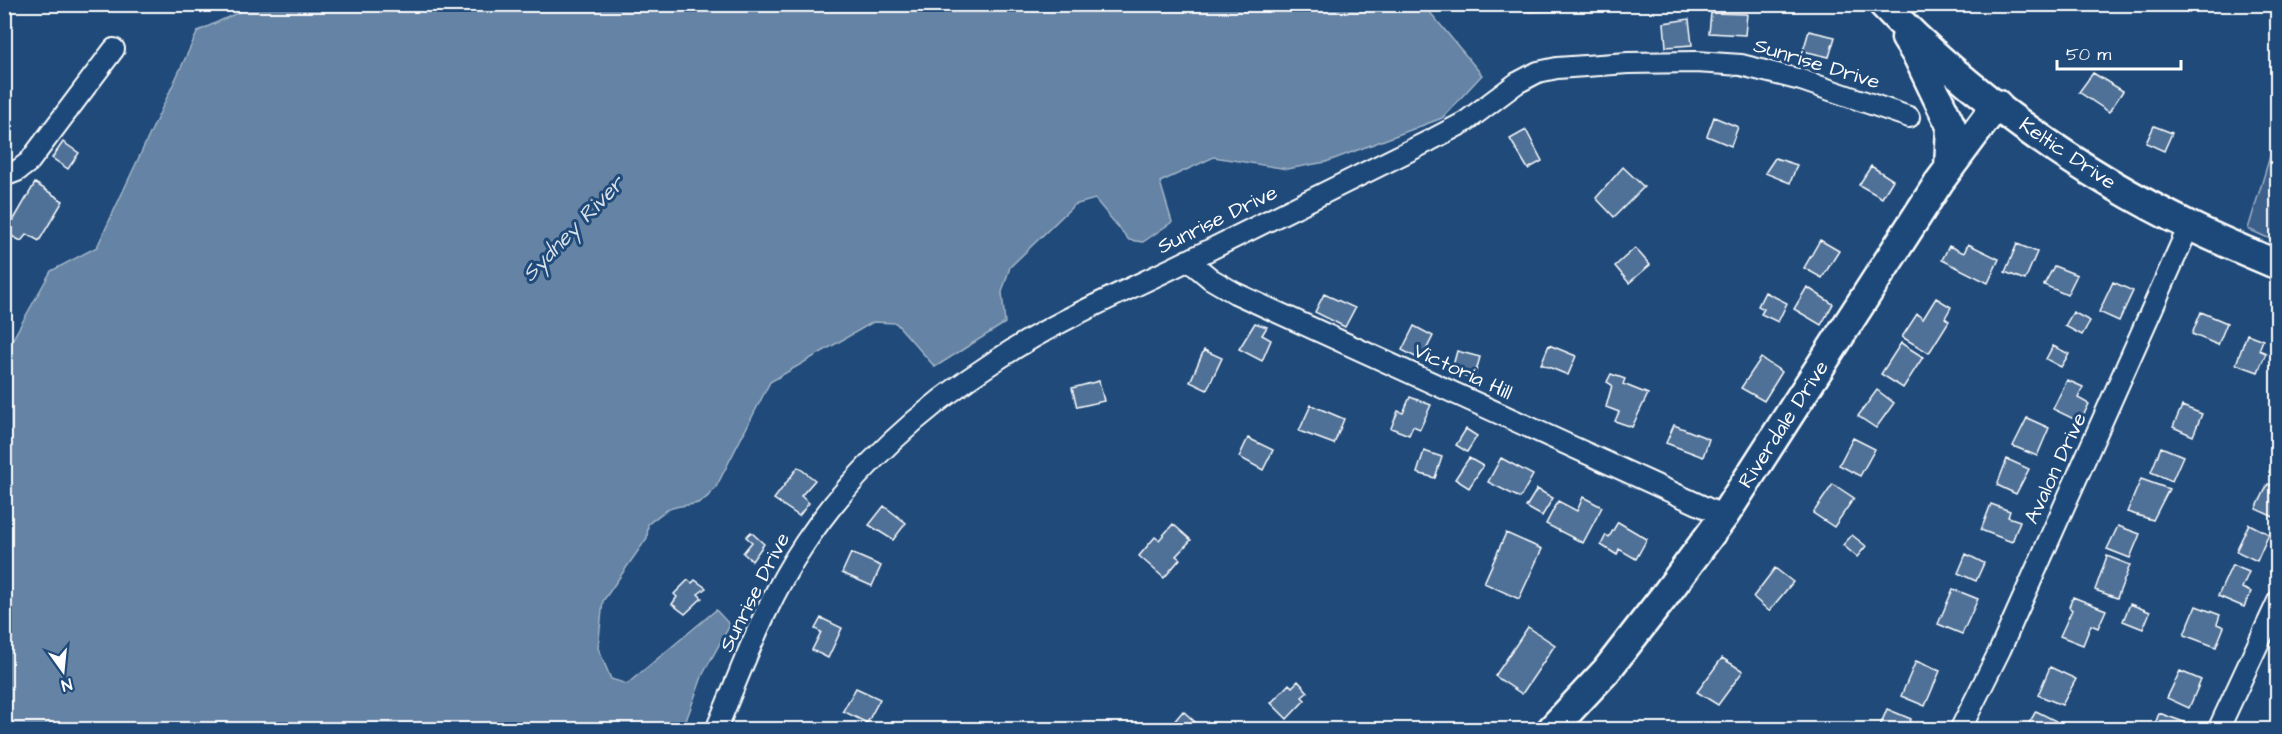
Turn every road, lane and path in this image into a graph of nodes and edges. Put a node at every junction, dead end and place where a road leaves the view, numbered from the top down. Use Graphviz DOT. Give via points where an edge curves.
graph roads {
  1 [pos="1886,8"];
  2 [pos="114,49"];
  3 [pos="1997,104"];
  4 [pos="1908,117"];
  5 [pos="1949,168"];
  6 [pos="4,176"];
  7 [pos="2189,226"];
  8 [pos="1188,260"];
  9 [pos="2277,265"];
  10 [pos="1724,516"];
  11 [pos="2277,601"];
  12 [pos="716,729"];
  13 [pos="1551,729"];
  14 [pos="1960,729"];
  15 [pos="2218,729"];
  1 -- 3 [label="main road, Keltic Drive"];
  1 -- 5 [label="main road" via="1918,57 1951,126"];
  2 -- 6 [label="street" via="29,162"];
  3 -- 5 [label="main road, Riverdale Drive"];
  3 -- 7 [label="main road, Keltic Drive" via="2048,143"];
  4 -- 8 [label="street, Sunrise Drive" via="1801,80 1727,63 1557,68 1524,78 1465,122"];
  5 -- 10 [label="main road, Riverdale Drive"];
  7 -- 9 [label="main road, Keltic Drive"];
  7 -- 14 [label="street, Avalon Drive" via="2000,650"];
  8 -- 10 [label="street, Victoria Hill" via="1235,293"];
  8 -- 12 [label="street, Sunrise Drive" via="1057,324 994,361 926,412 880,453 820,521 794,559 757,632"];
  10 -- 13 [label="main road, Riverdale Drive" via="1606,671"];
  11 -- 15 [label="street"];
}
